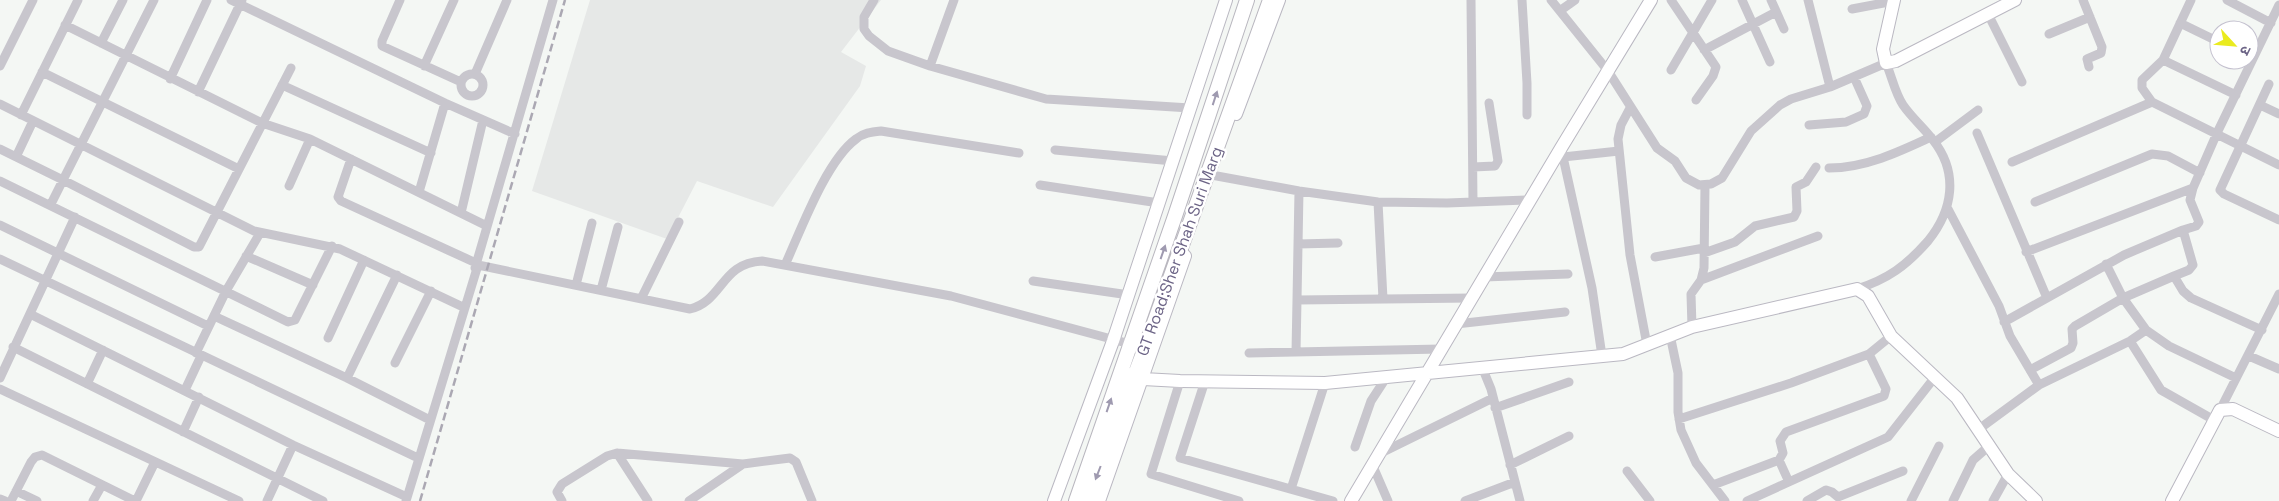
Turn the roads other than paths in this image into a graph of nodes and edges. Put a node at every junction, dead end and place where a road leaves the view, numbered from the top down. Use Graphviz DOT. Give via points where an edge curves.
graph roads {
  1 [pos="33,0"];
  2 [pos="78,0"];
  3 [pos="123,0"];
  4 [pos="154,0"];
  5 [pos="207,0"];
  6 [pos="231,0"];
  7 [pos="400,0"];
  8 [pos="454,0"];
  9 [pos="507,0"];
  10 [pos="553,0"];
  11 [pos="874,0"];
  12 [pos="954,0"];
  13 [pos="1226,0"];
  14 [pos="1247,0"];
  15 [pos="1270,0"];
  16 [pos="1279,0"];
  17 [pos="1471,0"];
  18 [pos="1522,0"];
  19 [pos="1551,0"];
  20 [pos="1575,0"];
  21 [pos="1651,0"];
  22 [pos="1670,0"];
  23 [pos="1712,0"];
  24 [pos="1742,0"];
  25 [pos="1771,0"];
  26 [pos="1808,0"];
  27 [pos="2015,0"];
  28 [pos="2083,0"];
  29 [pos="2191,0"];
  30 [pos="2226,0"];
  31 [pos="1894,1"];
  32 [pos="241,2"];
  33 [pos="2279,5"];
  34 [pos="1852,9"];
  35 [pos="1561,10"];
  36 [pos="1776,12"];
  37 [pos="1988,14"];
  38 [pos="2090,17"];
  39 [pos="2180,23"];
  40 [pos="2271,23"];
  41 [pos="1753,24"];
  42 [pos="65,25"];
  43 [pos="1784,29"];
  44 [pos="1693,34"];
  45 [pos="2049,34"];
  46 [pos="2209,37"];
  47 [pos="101,43"];
  48 [pos="2259,44"];
  49 [pos="1704,50"];
  50 [pos="125,56"];
  51 [pos="2163,60"];
  52 [pos="1770,62"];
  53 [pos="1886,63"];
  54 [pos="0,66"];
  55 [pos="424,66"];
  56 [pos="930,66"];
  57 [pos="2089,67"];
  58 [pos="291,68"];
  59 [pos="1671,70"];
  60 [pos="2246,70"];
  61 [pos="1608,71"];
  62 [pos="42,72"];
  63 [pos="475,74"];
  64 [pos="1854,77"];
  65 [pos="170,79"];
  66 [pos="461,82"];
  67 [pos="2022,82"];
  68 [pos="282,84"];
  69 [pos="2269,84"];
  70 [pos="1830,87"];
  71 [pos="198,92"];
  72 [pos="2236,95"];
  73 [pos="1696,100"];
  74 [pos="102,101"];
  75 [pos="2152,102"];
  76 [pos="445,103"];
  77 [pos="1489,103"];
  78 [pos="0,104"];
  79 [pos="2260,105"];
  80 [pos="1190,108"];
  81 [pos="1630,108"];
  82 [pos="1978,110"];
  83 [pos="2279,114"];
  84 [pos="21,115"];
  85 [pos="1526,115"];
  86 [pos="484,120"];
  87 [pos="33,121"];
  88 [pos="262,123"];
  89 [pos="1809,125"];
  90 [pos="1978,133"];
  91 [pos="2216,133"];
  92 [pos="515,134"];
  93 [pos="310,139"];
  94 [pos="1933,140"];
  95 [pos="80,145"];
  96 [pos="2239,146"];
  97 [pos="0,149"];
  98 [pos="1055,150"];
  99 [pos="1619,151"];
  100 [pos="1562,152"];
  101 [pos="1019,153"];
  102 [pos="431,154"];
  103 [pos="16,157"];
  104 [pos="351,159"];
  105 [pos="1173,161"];
  106 [pos="2012,162"];
  107 [pos="2279,165"];
  108 [pos="1473,167"];
  109 [pos="1816,167"];
  110 [pos="239,168"];
  111 [pos="1829,168"];
  112 [pos="2200,173"];
  113 [pos="1210,174"];
  114 [pos="63,180"];
  115 [pos="0,181"];
  116 [pos="1040,185"];
  117 [pos="1705,185"];
  118 [pos="289,186"];
  119 [pos="2193,188"];
  120 [pos="1299,191"];
  121 [pos="419,192"];
  122 [pos="1529,200"];
  123 [pos="1378,202"];
  124 [pos="1472,202"];
  125 [pos="2035,202"];
  126 [pos="1159,203"];
  127 [pos="50,204"];
  128 [pos="1948,208"];
  129 [pos="216,212"];
  130 [pos="461,213"];
  131 [pos="75,217"];
  132 [pos="2279,220"];
  133 [pos="679,222"];
  134 [pos="592,223"];
  135 [pos="0,225"];
  136 [pos="487,226"];
  137 [pos="618,227"];
  138 [pos="2183,230"];
  139 [pos="260,233"];
  140 [pos="1818,236"];
  141 [pos="1338,243"];
  142 [pos="1298,244"];
  143 [pos="332,246"];
  144 [pos="1704,250"];
  145 [pos="58,252"];
  146 [pos="2026,252"];
  147 [pos="246,256"];
  148 [pos="1655,257"];
  149 [pos="0,259"];
  150 [pos="364,260"];
  151 [pos="2106,264"];
  152 [pos="476,265"];
  153 [pos="785,265"];
  154 [pos="1568,274"];
  155 [pos="398,276"];
  156 [pos="2174,276"];
  157 [pos="1484,277"];
  158 [pos="1701,280"];
  159 [pos="1033,281"];
  160 [pos="45,282"];
  161 [pos="313,285"];
  162 [pos="576,285"];
  163 [pos="1857,289"];
  164 [pos="602,290"];
  165 [pos="226,291"];
  166 [pos="431,291"];
  167 [pos="2279,294"];
  168 [pos="1128,295"];
  169 [pos="1472,298"];
  170 [pos="2047,298"];
  171 [pos="2123,298"];
  172 [pos="642,299"];
  173 [pos="1383,299"];
  174 [pos="1297,300"];
  175 [pos="463,307"];
  176 [pos="1565,312"];
  177 [pos="30,314"];
  178 [pos="214,316"];
  179 [pos="2004,322"];
  180 [pos="1456,324"];
  181 [pos="208,326"];
  182 [pos="1692,327"];
  183 [pos="2146,330"];
  184 [pos="2262,330"];
  185 [pos="1670,335"];
  186 [pos="1890,336"];
  187 [pos="328,338"];
  188 [pos="1113,341"];
  189 [pos="2130,341"];
  190 [pos="1131,345"];
  191 [pos="1647,345"];
  192 [pos="13,347"];
  193 [pos="1145,348"];
  194 [pos="1441,349"];
  195 [pos="103,350"];
  196 [pos="1249,352"];
  197 [pos="1296,352"];
  198 [pos="1869,354"];
  199 [pos="199,355"];
  200 [pos="1602,356"];
  201 [pos="2249,356"];
  202 [pos="395,363"];
  203 [pos="1482,367"];
  204 [pos="2279,369"];
  205 [pos="2030,370"];
  206 [pos="1121,371"];
  207 [pos="1426,375"];
  208 [pos="1935,377"];
  209 [pos="0,378"];
  210 [pos="347,378"];
  211 [pos="1138,378"];
  212 [pos="1386,378"];
  213 [pos="2236,378"];
  214 [pos="1180,380"];
  215 [pos="1205,381"];
  216 [pos="1569,382"];
  217 [pos="1325,383"];
  218 [pos="87,384"];
  219 [pos="2039,385"];
  220 [pos="0,389"];
  221 [pos="185,390"];
  222 [pos="199,397"];
  223 [pos="1493,398"];
  224 [pos="1495,408"];
  225 [pos="2217,415"];
  226 [pos="1679,419"];
  227 [pos="430,420"];
  228 [pos="1979,429"];
  229 [pos="2279,431"];
  230 [pos="183,432"];
  231 [pos="1569,436"];
  232 [pos="293,445"];
  233 [pos="1939,446"];
  234 [pos="1989,446"];
  235 [pos="1355,447"];
  236 [pos="617,453"];
  237 [pos="418,458"];
  238 [pos="1376,459"];
  239 [pos="1779,460"];
  240 [pos="155,462"];
  241 [pos="743,464"];
  242 [pos="1510,465"];
  243 [pos="1627,471"];
  244 [pos="1903,471"];
  245 [pos="2008,474"];
  246 [pos="277,480"];
  247 [pos="1515,482"];
  248 [pos="1789,482"];
  249 [pos="102,485"];
  250 [pos="1713,485"];
  251 [pos="1291,489"];
  252 [pos="16,491"];
  253 [pos="0,499"];
  254 [pos="406,499"];
  255 [pos="1837,499"];
  256 [pos="5,501"];
  257 [pos="11,501"];
  258 [pos="37,501"];
  259 [pos="94,501"];
  260 [pos="136,501"];
  261 [pos="239,501"];
  262 [pos="266,501"];
  263 [pos="323,501"];
  264 [pos="562,501"];
  265 [pos="648,501"];
  266 [pos="688,501"];
  267 [pos="812,501"];
  268 [pos="1054,501"];
  269 [pos="1076,501"];
  270 [pos="1087,501"];
  271 [pos="1099,501"];
  272 [pos="1240,501"];
  273 [pos="1333,501"];
  274 [pos="1351,501"];
  275 [pos="1388,501"];
  276 [pos="1465,501"];
  277 [pos="1520,501"];
  278 [pos="1650,501"];
  279 [pos="1725,501"];
  280 [pos="1747,501"];
  281 [pos="1807,501"];
  282 [pos="1911,501"];
  283 [pos="1953,501"];
  284 [pos="1993,501"];
  285 [pos="2036,501"];
  286 [pos="2172,501"];
  1 -- 54 [label="street"];
  2 -- 42 [label="street"];
  3 -- 47 [label="street"];
  4 -- 50 [label="street"];
  5 -- 65 [label="street"];
  6 -- 32 [label="street"];
  7 -- 55 [label="street" via="381,44"];
  8 -- 55 [label="street"];
  9 -- 63 [label="street"];
  10 -- 92 [label="street"];
  11 -- 56 [label="street" via="864,17 864,29 888,51"];
  12 -- 56 [label="street"];
  13 -- 80 [label="street"];
  190 -- 14 [label="main road, GT Road;Sher Shah Suri Marg, one-way"];
  15 -- 113 [label="main road, GT Road;Sher Shah Suri Marg"];
  16 -- 113 [label="street"];
  17 -- 108 [label="street"];
  18 -- 85 [label="street"];
  19 -- 35 [label="street"];
  20 -- 35 [label="street"];
  21 -- 61 [label="street"];
  22 -- 44 [label="street"];
  23 -- 44 [label="street"];
  24 -- 41 [label="street"];
  25 -- 36 [label="street"];
  26 -- 70 [label="street"];
  27 -- 37 [label="street"];
  28 -- 38 [label="street"];
  29 -- 39 [label="street"];
  30 -- 40 [label="street"];
  31 -- 34 [label="street"];
  31 -- 53 [label="street" via="1883,49"];
  32 -- 71 [label="street"];
  32 -- 76 [label="street"];
  33 -- 40 [label="street"];
  35 -- 61 [label="street"];
  36 -- 41 [label="street"];
  36 -- 43 [label="street"];
  37 -- 53 [label="street" via="1896,61"];
  37 -- 67 [label="street"];
  38 -- 45 [label="street"];
  38 -- 57 [label="street" via="2102,50 2089,57"];
  39 -- 46 [label="street"];
  39 -- 51 [label="street"];
  40 -- 48 [label="street"];
  41 -- 49 [label="street"];
  41 -- 52 [label="street"];
  42 -- 47 [label="street"];
  42 -- 62 [label="street"];
  44 -- 49 [label="street"];
  44 -- 59 [label="street"];
  47 -- 50 [label="street"];
  49 -- 73 [label="street" via="1716,70"];
  50 -- 65 [label="street"];
  50 -- 74 [label="street"];
  51 -- 72 [label="street"];
  51 -- 75 [label="street" via="2141,83"];
  53 -- 64 [label="street"];
  53 -- 94 [label="street" via="1903,105"];
  55 -- 66 [label="street"];
  56 -- 80 [label="street" via="1046,99"];
  58 -- 68 [label="street"];
  60 -- 72 [label="street"];
  61 -- 81 [label="street"];
  61 -- 100 [label="street"];
  62 -- 74 [label="street"];
  62 -- 84 [label="street"];
  63 -- 66 [label="street" via="468,74"];
  63 -- 66 [label="street" via="483,84 478,94 467,95"];
  64 -- 70 [label="street"];
  64 -- 89 [label="street" via="1867,106 1864,114 1846,122"];
  65 -- 71 [label="street"];
  68 -- 88 [label="street"];
  68 -- 102 [label="street"];
  69 -- 79 [label="street"];
  70 -- 117 [label="street" via="1790,100 1769,113 1751,131 1722,178"];
  71 -- 88 [label="street"];
  72 -- 91 [label="street"];
  74 -- 95 [label="street"];
  74 -- 110 [label="street"];
  75 -- 91 [label="street"];
  75 -- 106 [label="street"];
  76 -- 86 [label="street"];
  76 -- 102 [label="street"];
  77 -- 108 [label="street" via="1498,164"];
  78 -- 84 [label="street"];
  79 -- 83 [label="street"];
  79 -- 96 [label="street"];
  80 -- 105 [label="street"];
  81 -- 99 [label="street" via="1621,124"];
  81 -- 117 [label="street" via="1652,142 1675,161 1686,178"];
  82 -- 94 [label="street"];
  84 -- 87 [label="street"];
  86 -- 92 [label="street"];
  86 -- 130 [label="street"];
  87 -- 95 [label="street"];
  87 -- 103 [label="street"];
  88 -- 93 [label="street"];
  88 -- 110 [label="street"];
  90 -- 146 [label="street"];
  91 -- 96 [label="street"];
  91 -- 112 [label="street"];
  92 -- 136 [label="street"];
  93 -- 104 [label="street"];
  93 -- 118 [label="street"];
  94 -- 111 [label="street" via="1887,157 1848,167"];
  94 -- 128 [label="street" via="1949,177"];
  95 -- 114 [label="street"];
  95 -- 129 [label="street"];
  96 -- 107 [label="street"];
  96 -- 132 [label="street" via="2220,192"];
  97 -- 103 [label="street"];
  98 -- 105 [label="street"];
  99 -- 100 [label="street"];
  99 -- 191 [label="street" via="1630,254"];
  100 -- 122 [label="street"];
  100 -- 200 [label="street" via="1592,288"];
  101 -- 153 [label="street" via="881,131 867,132 844,150 831,167"];
  102 -- 121 [label="street"];
  103 -- 114 [label="street"];
  104 -- 121 [label="street"];
  104 -- 152 [label="street" via="338,198"];
  105 -- 126 [label="street"];
  108 -- 124 [label="street"];
  109 -- 144 [label="street" via="1806,182 1796,187 1797,212 1794,217 1755,226 1735,242"];
  110 -- 129 [label="street"];
  112 -- 119 [label="street"];
  112 -- 125 [label="street" via="2168,156 2152,154"];
  113 -- 120 [label="street"];
  113 -- 193 [label="main road, GT Road;Sher Shah Suri Marg"];
  113 -- 211 [label="street"];
  114 -- 127 [label="street"];
  114 -- 129 [label="street" via="196,248"];
  115 -- 127 [label="street"];
  116 -- 126 [label="street"];
  117 -- 144 [label="street"];
  119 -- 138 [label="street" via="2190,200 2199,224"];
  119 -- 146 [label="street"];
  120 -- 123 [label="street"];
  120 -- 142 [label="street"];
  121 -- 130 [label="street"];
  122 -- 124 [label="street"];
  122 -- 157 [label="street"];
  123 -- 124 [label="street"];
  123 -- 173 [label="street"];
  126 -- 168 [label="street"];
  127 -- 131 [label="street"];
  128 -- 163 [label="street" via="1932,235 1906,263 1881,281"];
  128 -- 179 [label="street" via="1999,306"];
  129 -- 139 [label="street"];
  130 -- 136 [label="street"];
  131 -- 145 [label="street"];
  131 -- 165 [label="street"];
  133 -- 172 [label="street"];
  134 -- 162 [label="street"];
  135 -- 145 [label="street"];
  136 -- 152 [label="street"];
  137 -- 164 [label="street"];
  138 -- 151 [label="street"];
  138 -- 156 [label="street" via="2193,264 2189,270"];
  139 -- 143 [label="street"];
  139 -- 147 [label="street"];
  140 -- 158 [label="street"];
  141 -- 142 [label="street"];
  142 -- 174 [label="street"];
  143 -- 150 [label="street"];
  143 -- 161 [label="street"];
  144 -- 148 [label="street"];
  144 -- 158 [label="street"];
  145 -- 160 [label="street"];
  145 -- 181 [label="street"];
  146 -- 170 [label="street"];
  147 -- 161 [label="street"];
  147 -- 165 [label="street"];
  149 -- 160 [label="street"];
  150 -- 155 [label="street"];
  150 -- 187 [label="street"];
  151 -- 170 [label="street"];
  151 -- 171 [label="street"];
  152 -- 162 [label="street"];
  152 -- 175 [label="street"];
  153 -- 172 [label="street" via="762,261 743,264 711,297 696,307 680,308"];
  153 -- 188 [label="street" via="951,296"];
  154 -- 157 [label="street"];
  155 -- 166 [label="street"];
  155 -- 210 [label="street"];
  156 -- 171 [label="street"];
  156 -- 184 [label="street" via="2191,298"];
  157 -- 169 [label="street"];
  158 -- 182 [label="street" via="1691,294"];
  159 -- 168 [label="street"];
  160 -- 177 [label="street"];
  160 -- 199 [label="street"];
  161 -- 165 [label="street" via="292,322"];
  162 -- 164 [label="street"];
  163 -- 182 [label="street"];
  163 -- 186 [label="street" via="1868,296"];
  164 -- 172 [label="street"];
  165 -- 178 [label="street"];
  166 -- 175 [label="street"];
  166 -- 202 [label="street"];
  167 -- 184 [label="street"];
  168 -- 188 [label="street"];
  169 -- 173 [label="street"];
  169 -- 180 [label="street"];
  170 -- 179 [label="street"];
  171 -- 183 [label="street"];
  171 -- 205 [label="street" via="2075,326 2071,348"];
  173 -- 174 [label="street"];
  174 -- 197 [label="street"];
  175 -- 227 [label="street"];
  176 -- 180 [label="street"];
  177 -- 192 [label="street"];
  177 -- 195 [label="street"];
  178 -- 181 [label="street"];
  178 -- 210 [label="street"];
  179 -- 205 [label="street"];
  180 -- 194 [label="street"];
  181 -- 199 [label="street"];
  182 -- 185 [label="street"];
  183 -- 189 [label="street"];
  183 -- 213 [label="street" via="2169,346"];
  184 -- 201 [label="street"];
  185 -- 191 [label="street"];
  185 -- 226 [label="street" via="1678,373"];
  186 -- 198 [label="street"];
  186 -- 208 [label="street"];
  188 -- 190 [label="street"];
  188 -- 268 [label="street"];
  189 -- 219 [label="street"];
  189 -- 225 [label="street" via="2161,390"];
  190 -- 193 [label="street"];
  190 -- 206 [label="main road, GT Road;Sher Shah Suri Marg"];
  191 -- 200 [label="street" via="1623,354"];
  192 -- 209 [label="street"];
  192 -- 218 [label="street"];
  193 -- 211 [label="main road, GT Road;Sher Shah Suri Marg"];
  194 -- 197 [label="street"];
  194 -- 207 [label="street"];
  195 -- 218 [label="street"];
  195 -- 221 [label="street"];
  196 -- 197 [label="street"];
  198 -- 226 [label="street"];
  198 -- 239 [label="street" via="1886,389 1884,396 1786,432 1780,441 1784,453"];
  199 -- 221 [label="street"];
  199 -- 237 [label="street"];
  200 -- 203 [label="street"];
  201 -- 204 [label="street"];
  201 -- 213 [label="street"];
  203 -- 207 [label="street"];
  203 -- 223 [label="street"];
  205 -- 219 [label="street"];
  206 -- 211 [label="street"];
  269 -- 206 [label="main road, GT Road;Sher Shah Suri Marg, one-way"];
  207 -- 212 [label="street"];
  207 -- 238 [label="street"];
  208 -- 228 [label="street" via="1957,398"];
  208 -- 248 [label="street" via="1888,437"];
  210 -- 227 [label="street"];
  211 -- 214 [label="street"];
  211 -- 270 [label="main road, GT Road;Sher Shah Suri Marg, one-way"];
  211 -- 271 [label="street"];
  212 -- 217 [label="street"];
  212 -- 235 [label="street" via="1371,401"];
  213 -- 225 [label="street"];
  214 -- 215 [label="street"];
  214 -- 272 [label="street" via="1151,474"];
  215 -- 217 [label="street"];
  215 -- 251 [label="street" via="1180,458"];
  216 -- 224 [label="street"];
  217 -- 251 [label="street"];
  218 -- 230 [label="street"];
  219 -- 228 [label="street"];
  220 -- 240 [label="street"];
  221 -- 222 [label="street"];
  222 -- 230 [label="street"];
  222 -- 232 [label="street"];
  223 -- 224 [label="street"];
  223 -- 238 [label="street"];
  224 -- 242 [label="street"];
  225 -- 229 [label="street" via="2234,409"];
  225 -- 286 [label="street"];
  226 -- 250 [label="street" via="1690,452"];
  227 -- 237 [label="street"];
  228 -- 234 [label="street"];
  230 -- 246 [label="street"];
  231 -- 242 [label="street"];
  232 -- 246 [label="street"];
  232 -- 254 [label="street"];
  233 -- 282 [label="street"];
  234 -- 245 [label="street"];
  234 -- 283 [label="street" via="1973,460"];
  236 -- 241 [label="street"];
  236 -- 264 [label="street" via="558,487"];
  236 -- 265 [label="street"];
  237 -- 254 [label="street"];
  238 -- 274 [label="street"];
  238 -- 275 [label="street"];
  239 -- 248 [label="street"];
  239 -- 250 [label="street"];
  240 -- 260 [label="street"];
  240 -- 261 [label="street"];
  241 -- 266 [label="street"];
  241 -- 267 [label="street" via="790,458 796,462"];
  242 -- 247 [label="street"];
  243 -- 278 [label="street"];
  244 -- 255 [label="street"];
  245 -- 284 [label="street"];
  245 -- 285 [label="street"];
  246 -- 262 [label="street"];
  246 -- 263 [label="street"];
  247 -- 276 [label="street"];
  247 -- 277 [label="street"];
  248 -- 280 [label="street"];
  249 -- 252 [label="street" via="42,454 30,462"];
  249 -- 259 [label="street"];
  249 -- 260 [label="street"];
  250 -- 279 [label="street"];
  251 -- 273 [label="street"];
  252 -- 257 [label="street"];
  252 -- 258 [label="street"];
  253 -- 256 [label="street"];
  255 -- 281 [label="street" via="1826,490"];
}
